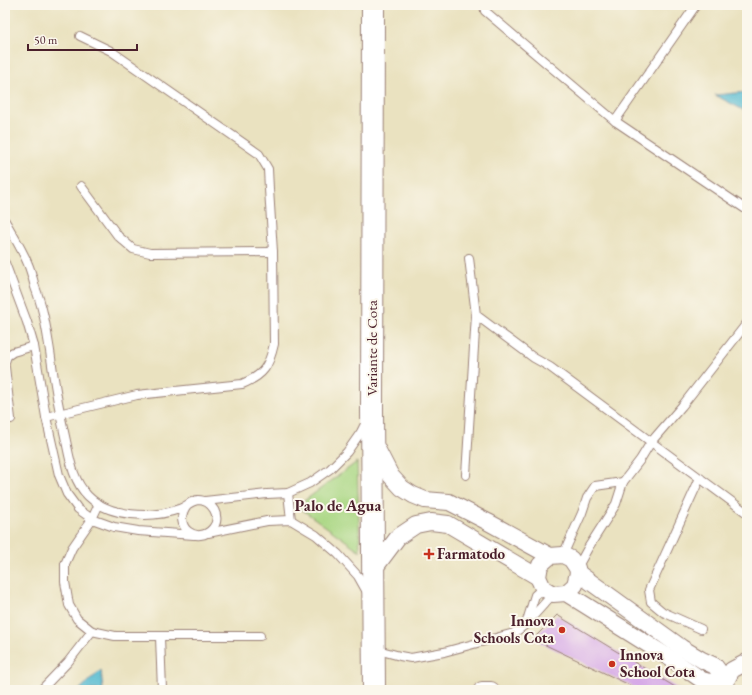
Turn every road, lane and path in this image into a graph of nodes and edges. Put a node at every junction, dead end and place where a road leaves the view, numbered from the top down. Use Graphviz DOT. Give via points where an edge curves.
graph roads {
  1 [pos="373,5"];
  2 [pos="484,5"];
  3 [pos="696,5"];
  4 [pos="80,36"];
  5 [pos="615,121"];
  6 [pos="81,186"];
  7 [pos="747,210"];
  8 [pos="5,221"];
  9 [pos="273,252"];
  10 [pos="469,258"];
  11 [pos="5,263"];
  12 [pos="476,315"];
  13 [pos="747,323"];
  14 [pos="34,346"];
  15 [pos="5,362"];
  16 [pos="5,367"];
  17 [pos="372,410"];
  18 [pos="60,413"];
  19 [pos="46,417"];
  20 [pos="11,419"];
  21 [pos="372,440"];
  22 [pos="651,442"];
  23 [pos="466,475"];
  24 [pos="700,478"];
  25 [pos="622,482"];
  26 [pos="288,493"];
  27 [pos="205,501"];
  28 [pos="99,504"];
  29 [pos="187,505"];
  30 [pos="747,513"];
  31 [pos="92,519"];
  32 [pos="291,520"];
  33 [pos="203,534"];
  34 [pos="556,556"];
  35 [pos="374,569"];
  36 [pos="578,570"];
  37 [pos="550,588"];
  38 [pos="373,601"];
  39 [pos="526,624"];
  40 [pos="701,629"];
  41 [pos="92,631"];
  42 [pos="160,636"];
  43 [pos="260,636"];
  44 [pos="374,649"];
  45 [pos="747,662"];
  46 [pos="726,685"];
  47 [pos="41,690"];
  48 [pos="162,690"];
  49 [pos="374,690"];
  50 [pos="482,690"];
  51 [pos="491,690"];
  1 -- 17 [label="main road, Variante de Cota"];
  2 -- 5 [label="lane" via="485,11"];
  3 -- 5 [label="lane"];
  4 -- 9 [label="lane" via="111,51 259,154 268,169"];
  5 -- 7 [label="lane"];
  6 -- 9 [label="lane" via="118,236 133,249 150,253"];
  8 -- 18 [label="lane" via="28,264 43,313"];
  9 -- 18 [label="lane" via="274,344 271,359 263,372 253,380 242,384 137,395"];
  10 -- 12 [label="lane"];
  11 -- 14 [label="lane"];
  12 -- 22 [label="lane"];
  12 -- 23 [label="lane"];
  13 -- 22 [label="lane"];
  14 -- 15 [label="lane" via="14,352 7,356"];
  14 -- 19 [label="lane"];
  16 -- 20 [label="lane"];
  17 -- 21 [label="main road, Variante de Cota"];
  17 -- 26 [label="lane" via="362,432 348,452 310,483"];
  18 -- 19 [label="lane"];
  18 -- 28 [label="lane" via="72,469 78,484"];
  19 -- 31 [label="lane" via="67,494 78,508"];
  21 -- 34 [label="street" via="391,476 413,495 425,500 449,502"];
  21 -- 35 [label="main road, Variante de Cota"];
  22 -- 24 [label="lane"];
  22 -- 25 [label="lane"];
  24 -- 30 [label="lane"];
  24 -- 40 [label="lane" via="649,590 651,602 663,612"];
  25 -- 34 [label="lane" via="595,486"];
  25 -- 36 [label="lane" via="616,504 588,548"];
  26 -- 27 [label="lane"];
  26 -- 32 [label="lane"];
  27 -- 29 [label="lane" via="198,500"];
  27 -- 33 [label="lane" via="214,508 216,519 211,530"];
  28 -- 29 [label="lane" via="122,513 152,515 181,509"];
  28 -- 31 [label="lane"];
  29 -- 33 [label="lane" via="181,516 184,527 193,534"];
  31 -- 33 [label="lane" via="114,527 138,531"];
  31 -- 41 [label="lane" via="72,548 65,564 69,605 77,619"];
  32 -- 33 [label="lane" via="267,521"];
  32 -- 38 [label="lane" via="338,554 358,576"];
  34 -- 36 [label="street" via="572,559"];
  34 -- 37 [label="street" via="540,564"];
  35 -- 37 [label="street" via="398,537 416,525 431,522 448,524"];
  35 -- 38 [label="main road, Variante de Cota"];
  36 -- 37 [label="street" via="575,585"];
  36 -- 46 [label="street" via="682,648 715,666"];
  37 -- 39 [label="lane"];
  37 -- 39 [label="lane" via="535,595"];
  37 -- 46 [label="street" via="702,680"];
  38 -- 44 [label="main road, Variante de Cota"];
  39 -- 44 [label="lane" via="514,633 428,656 411,658"];
  41 -- 42 [label="lane" via="115,636"];
  41 -- 47 [label="lane" via="68,662"];
  42 -- 43 [label="lane"];
  42 -- 48 [label="lane"];
  44 -- 49 [label="main road, Variante de Cota"];
  45 -- 46 [label="street" via="732,670"];
  50 -- 51 [label="street"];
}
